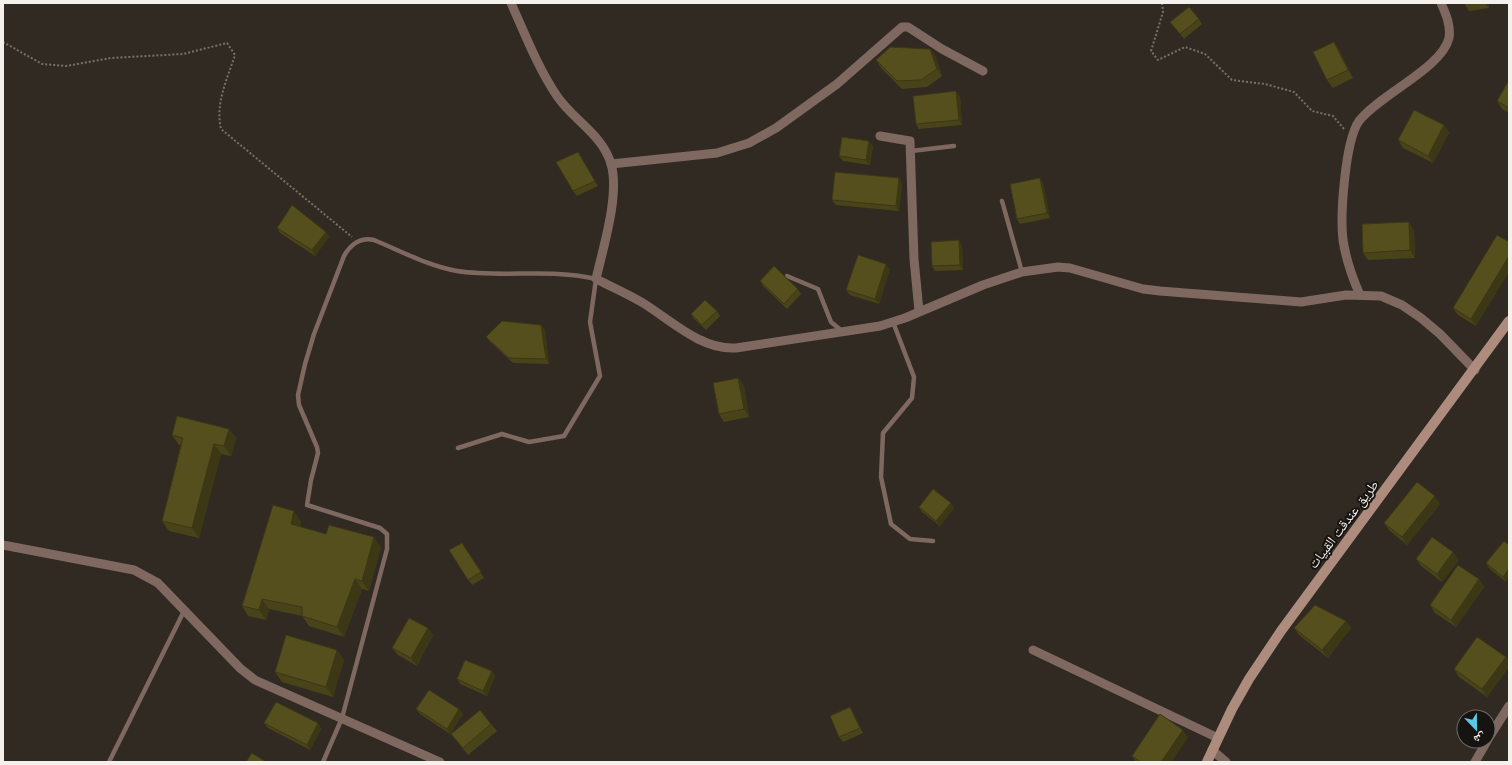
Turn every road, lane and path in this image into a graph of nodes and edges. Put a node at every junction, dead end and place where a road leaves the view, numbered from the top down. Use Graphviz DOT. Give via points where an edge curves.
graph roads {
  1 [pos="511,3"];
  2 [pos="1162,3"];
  3 [pos="1441,3"];
  4 [pos="3,42"];
  5 [pos="983,70"];
  6 [pos="880,136"];
  7 [pos="1352,137"];
  8 [pos="954,146"];
  9 [pos="911,151"];
  10 [pos="611,164"];
  11 [pos="1002,200"];
  12 [pos="358,242"];
  13 [pos="1022,272"];
  14 [pos="787,276"];
  15 [pos="596,279"];
  16 [pos="1360,295"];
  17 [pos="919,311"];
  18 [pos="1509,321"];
  19 [pos="893,322"];
  20 [pos="842,331"];
  21 [pos="1475,370"];
  22 [pos="458,448"];
  23 [pos="932,541"];
  24 [pos="3,545"];
  25 [pos="184,610"];
  26 [pos="1033,650"];
  27 [pos="1509,706"];
  28 [pos="342,718"];
  29 [pos="1496,727"];
  30 [pos="1218,738"];
  31 [pos="1483,749"];
  32 [pos="1212,750"];
  33 [pos="109,762"];
  34 [pos="323,762"];
  35 [pos="440,762"];
  36 [pos="1207,762"];
  37 [pos="1226,762"];
  38 [pos="1475,762"];
  1 -- 10 [label="street" via="550,86 566,107 597,138"];
  2 -- 7 [label="path" via="1164,12 1151,51 1158,60 1185,47 1205,54 1232,80 1265,84 1294,92 1312,111 1332,116"];
  3 -- 7 [label="street" via="1449,26 1449,38 1445,48 1420,72 1366,112"];
  4 -- 12 [label="path" via="42,64 66,66 112,58 183,54 228,44 235,55 220,103 221,129"];
  5 -- 10 [label="street" via="942,50 908,27 902,27 837,84 776,128 749,143 717,153"];
  6 -- 9 [label="street" via="910,141"];
  7 -- 16 [label="street" via="1346,170 1342,228 1348,263"];
  8 -- 9 [label="lane"];
  9 -- 17 [label="street" via="914,259"];
  10 -- 15 [label="street" via="613,191"];
  11 -- 13 [label="lane"];
  12 -- 15 [label="lane" via="374,240 428,263 458,271 571,274"];
  12 -- 28 [label="lane" via="348,248 344,256 314,334 298,395 299,405 318,453 307,505 380,528 387,534 387,549"];
  13 -- 16 [label="street" via="1070,268 1154,291 1301,302"];
  13 -- 17 [label="street"];
  14 -- 20 [label="lane" via="818,289 831,322"];
  15 -- 20 [label="street" via="642,303 713,346 736,348"];
  15 -- 22 [label="lane" via="590,322 600,376 564,436 529,442 502,434"];
  16 -- 21 [label="street" via="1381,296 1402,305 1440,334"];
  17 -- 19 [label="street"];
  18 -- 21 [label="main road, طريق عندقت القبيات"];
  19 -- 20 [label="street"];
  19 -- 23 [label="lane" via="914,377 912,398 883,433 881,477 891,524 910,539"];
  21 -- 30 [label="main road, طريق عندقت القبيات" via="1281,631 1249,679"];
  24 -- 25 [label="street" via="134,570 158,583"];
  25 -- 28 [label="street" via="241,670 255,680"];
  25 -- 33 [label="lane"];
  26 -- 30 [label="street"];
  27 -- 29 [label="street"];
  28 -- 34 [label="lane"];
  28 -- 35 [label="street"];
  30 -- 32 [label="main road, طريق عندقت القبيات"];
  31 -- 38 [label="street"];
  32 -- 36 [label="main road, طريق عندقت القبيات"];
  32 -- 37 [label="street"];
}
